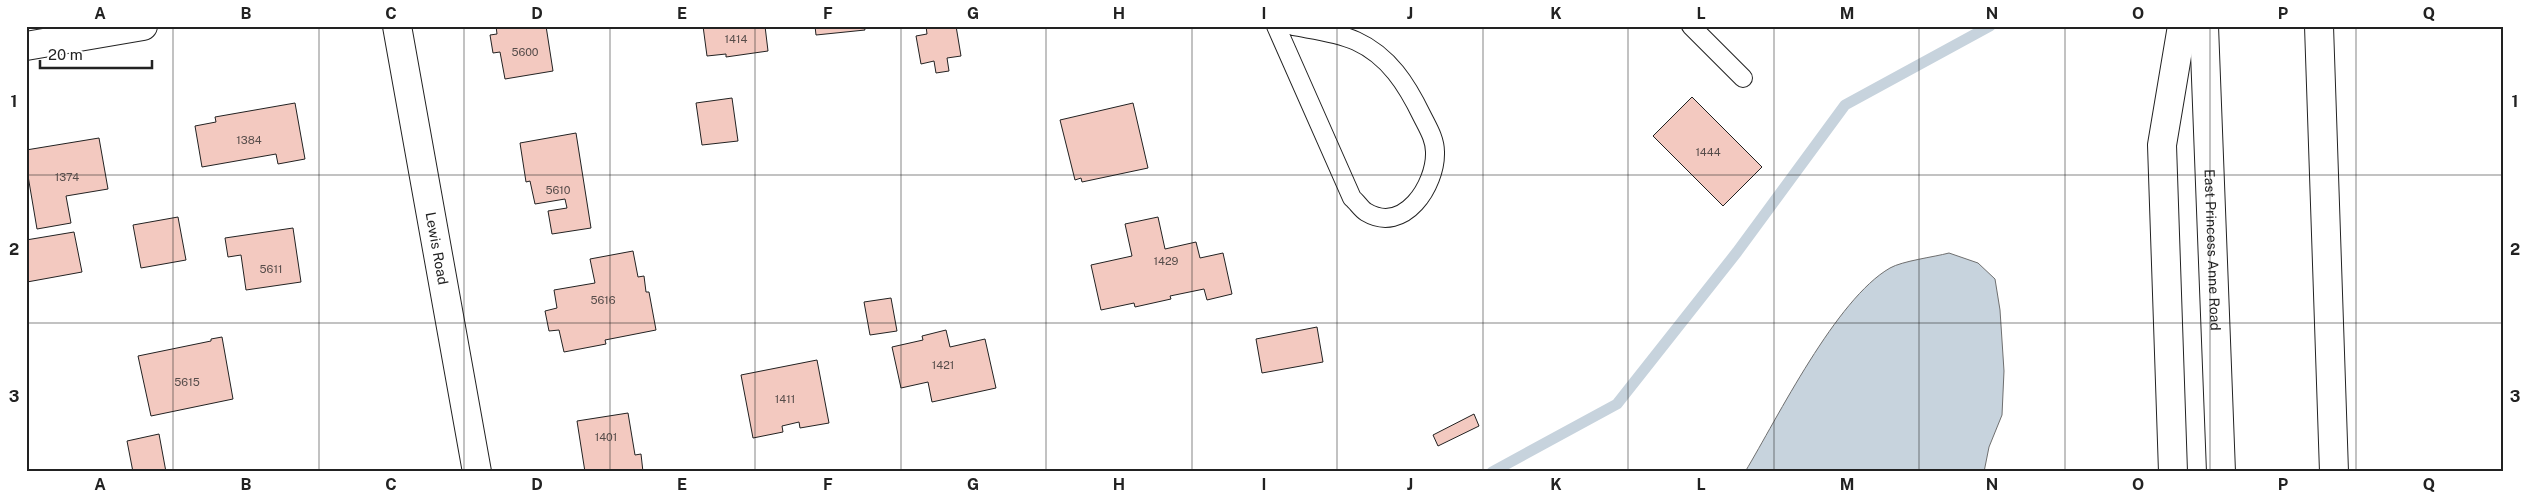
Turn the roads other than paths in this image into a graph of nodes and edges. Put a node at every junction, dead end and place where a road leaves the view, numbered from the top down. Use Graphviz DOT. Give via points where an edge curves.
graph roads {
  1 [pos="143,26"];
  2 [pos="397,26"];
  3 [pos="1276,26"];
  4 [pos="1293,26"];
  5 [pos="1691,26"];
  6 [pos="2182,26"];
  7 [pos="2204,26"];
  8 [pos="2319,26"];
  9 [pos="26,46"];
  10 [pos="1743,78"];
  11 [pos="477,472"];
  12 [pos="2173,472"];
  13 [pos="2221,472"];
  14 [pos="2334,472"];
  1 -- 9 [label="main road"];
  2 -- 11 [label="main road, Lewis Road"];
  3 -- 4 [label="lane" via="1352,198 1366,212 1384,217 1403,214 1418,202 1430,180 1435,152 1432,137 1407,85 1386,60 1358,42 1339,34"];
  5 -- 10 [label="lane"];
  6 -- 12 [label="main road" via="2162,145"];
  7 -- 13 [label="main road, East Princess Anne Road"];
  8 -- 14 [label="main road"];
}
